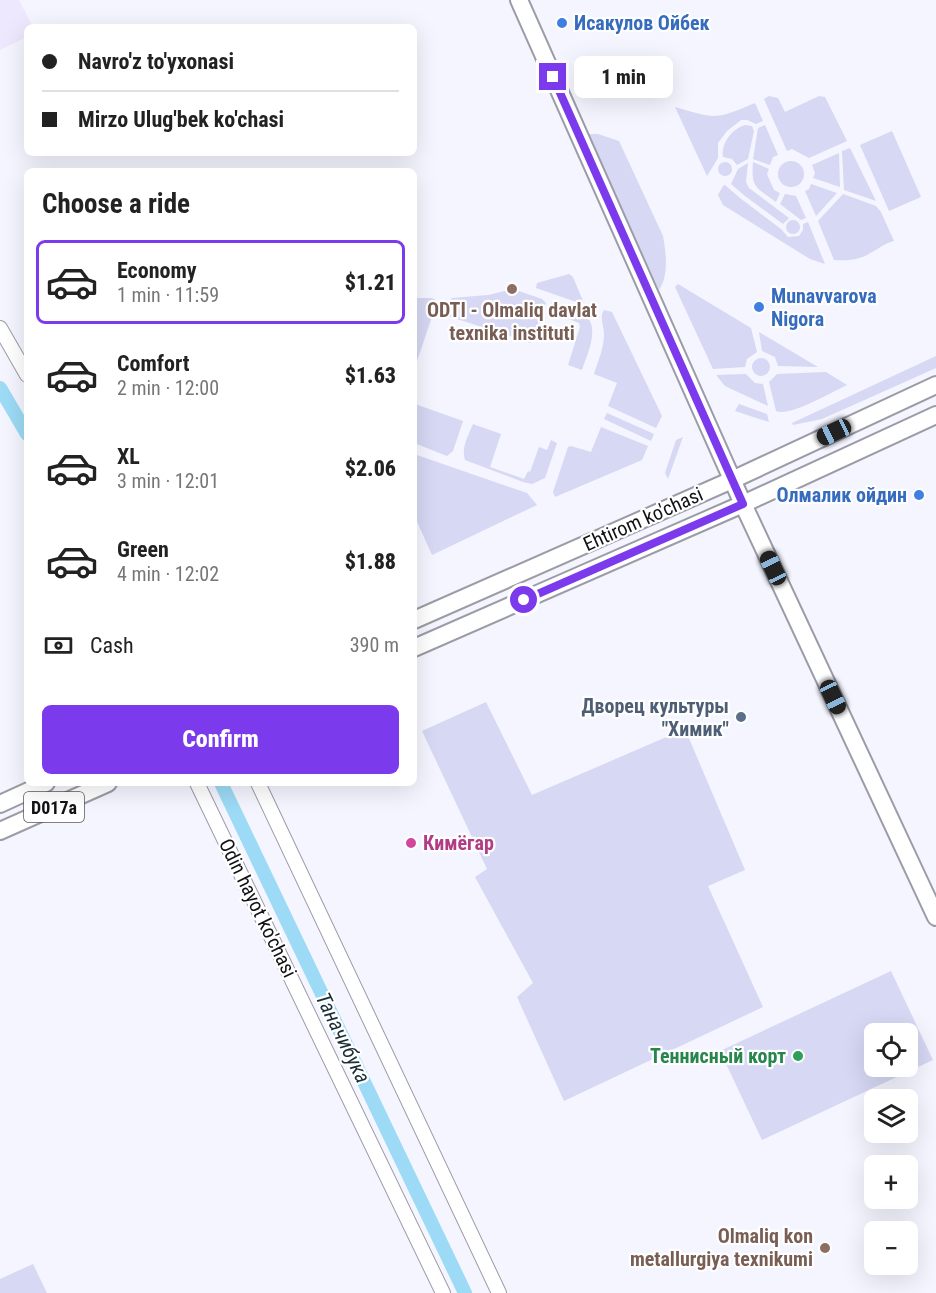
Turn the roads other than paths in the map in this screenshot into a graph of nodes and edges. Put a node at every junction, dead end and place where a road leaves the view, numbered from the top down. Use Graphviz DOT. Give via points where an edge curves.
graph roads {
  1 [pos="519,0"];
  2 [pos="0,328"];
  3 [pos="24,370"];
  4 [pos="936,385"];
  5 [pos="936,415"];
  6 [pos="732,480"];
  7 [pos="743,504"];
  8 [pos="417,619"];
  9 [pos="417,647"];
  10 [pos="39,786"];
  11 [pos="101,786"];
  12 [pos="198,786"];
  13 [pos="259,786"];
  14 [pos="0,804"];
  15 [pos="0,831"];
  16 [pos="936,917"];
  17 [pos="443,1293"];
  18 [pos="499,1293"];
  1 -- 6 [label="main road"];
  2 -- 3 [label="street"];
  4 -- 6 [label="main road, Ehtirom ko'chasi"];
  5 -- 7 [label="main road, Ehtirom ko'chasi"];
  6 -- 7 [label="main road"];
  6 -- 8 [label="main road, Ehtirom ko'chasi"];
  7 -- 9 [label="main road, Ehtirom ko'chasi"];
  7 -- 16 [label="main road"];
  10 -- 14 [label="main road, D017a"];
  11 -- 15 [label="main road, D017a"];
  12 -- 17 [label="street, Odin hayot ko'chasi"];
  13 -- 18 [label="street"];
}
